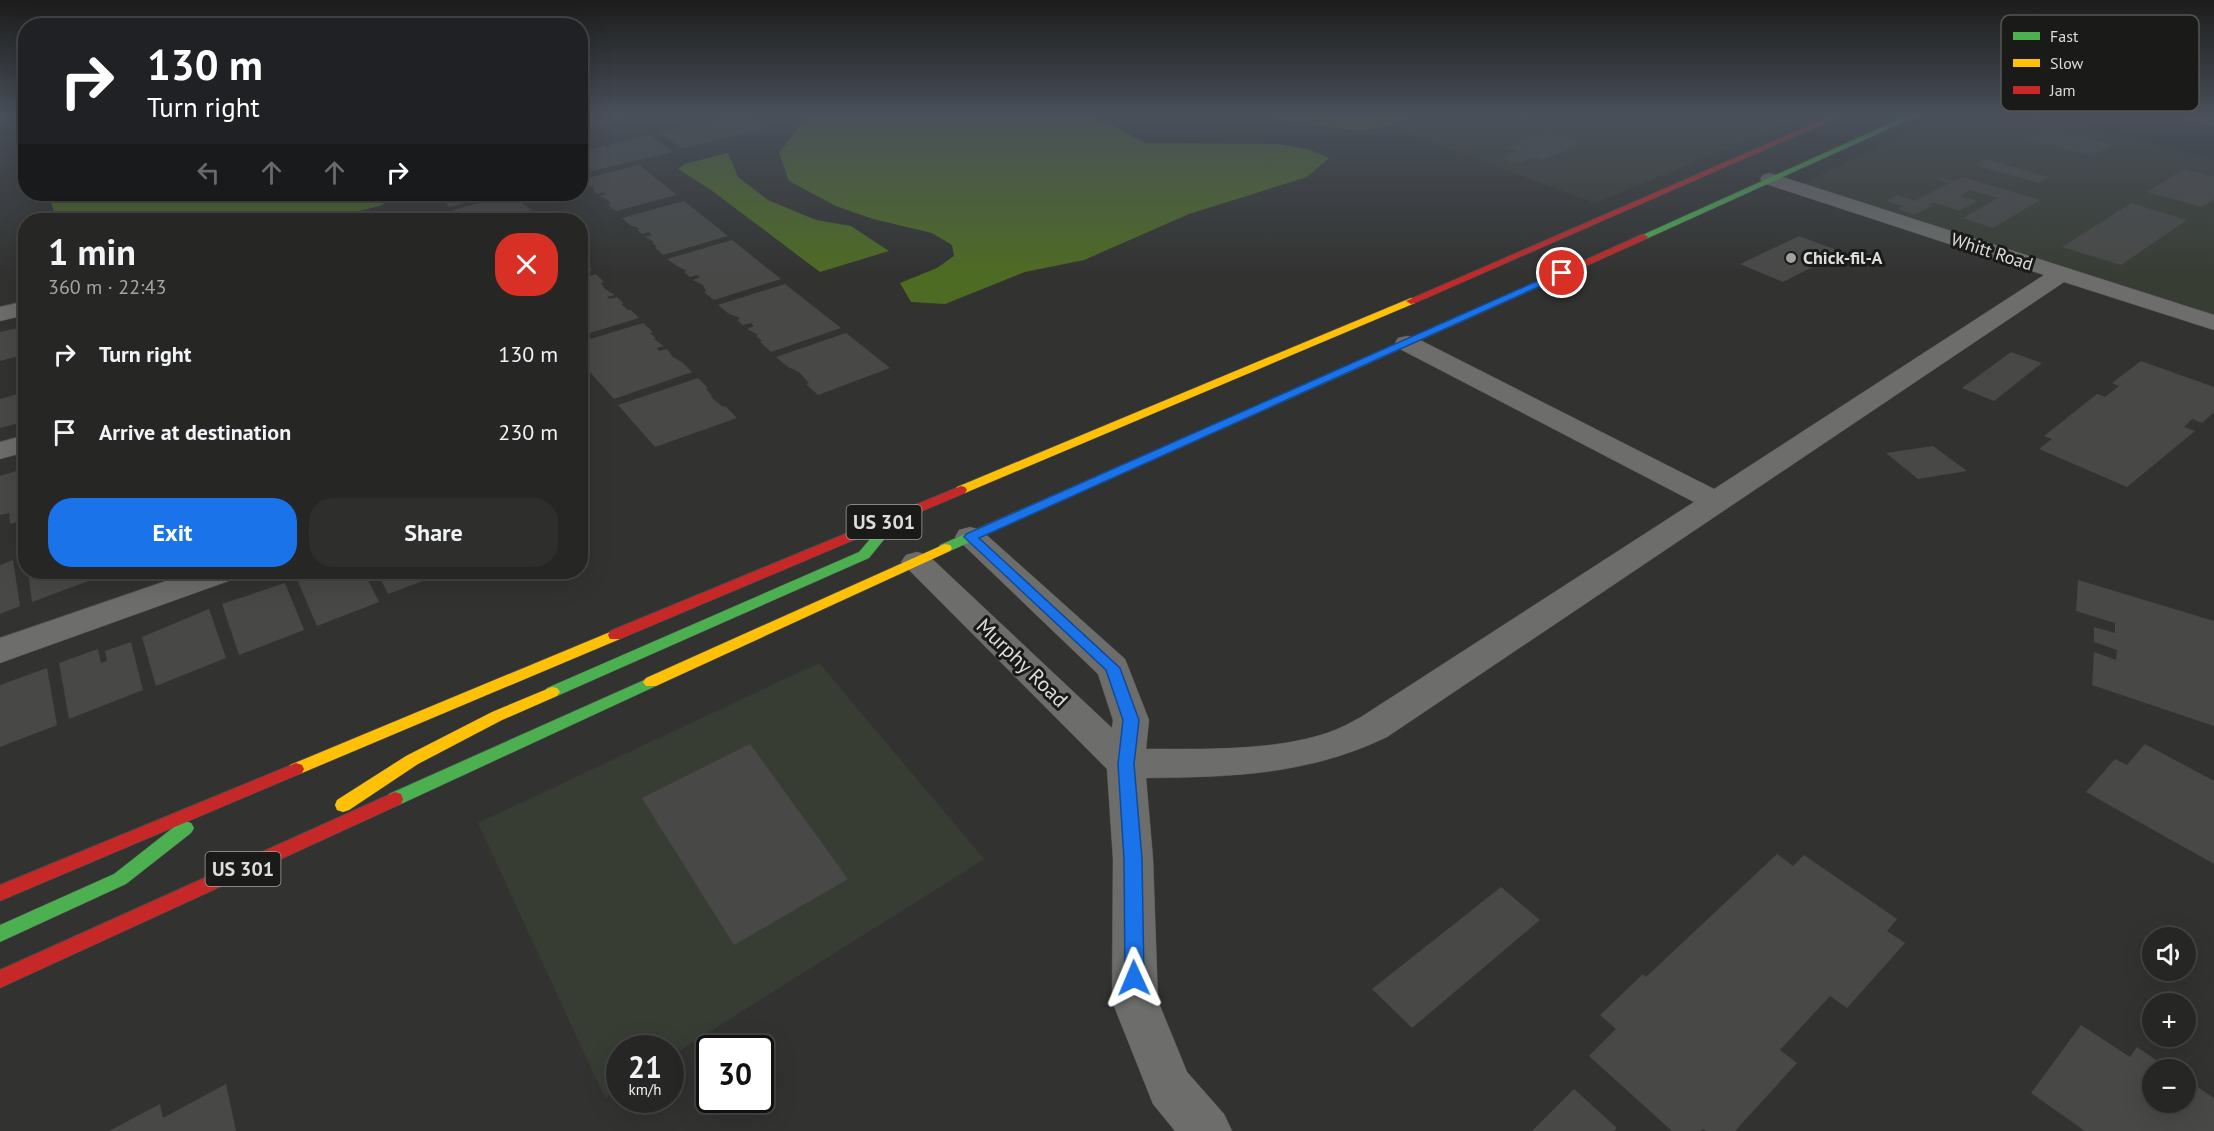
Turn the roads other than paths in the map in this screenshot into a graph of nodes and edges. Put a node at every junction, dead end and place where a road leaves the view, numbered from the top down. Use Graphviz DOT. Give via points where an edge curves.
graph roads {
  1 [pos="1720,168"];
  2 [pos="1724,168"];
  3 [pos="1777,168"];
  4 [pos="1769,171"];
  5 [pos="1718,184"];
  6 [pos="2061,274"];
  7 [pos="18,310"];
  8 [pos="1383,313"];
  9 [pos="0,314"];
  10 [pos="1427,321"];
  11 [pos="2214,323"];
  12 [pos="1412,340"];
  13 [pos="1346,345"];
  14 [pos="18,445"];
  15 [pos="0,451"];
  16 [pos="1716,501"];
  17 [pos="897,517"];
  18 [pos="960,534"];
  19 [pos="917,562"];
  20 [pos="203,579"];
  21 [pos="0,651"];
  22 [pos="1126,764"];
  23 [pos="217,802"];
  24 [pos="251,865"];
  25 [pos="0,893"];
  26 [pos="0,934"];
  27 [pos="0,979"];
  28 [pos="1207,1131"];
  1 -- 8 [label="main road, US 301"];
  2 -- 5 [label="main road" via="1726,179"];
  3 -- 4 [label="main road, US 301"];
  4 -- 6 [label="street, Whitt Road"];
  4 -- 12 [label="main road, US 301"];
  6 -- 11 [label="street, Whitt Road"];
  6 -- 16 [label="street"];
  7 -- 9 [label="street"];
  8 -- 13 [label="main road"];
  8 -- 17 [label="main road, US 301"];
  10 -- 12 [label="main road"];
  12 -- 16 [label="street"];
  12 -- 18 [label="main road, US 301"];
  14 -- 15 [label="street"];
  16 -- 22 [label="street" via="1374,727 1330,747 1234,761"];
  17 -- 23 [label="main road, US 301"];
  17 -- 24 [label="main road" via="864,555 496,716 412,760"];
  18 -- 19 [label="main road, US 301"];
  18 -- 19 [label="main road"];
  18 -- 22 [label="street" via="1113,668 1131,720"];
  19 -- 22 [label="street, Murphy Road"];
  19 -- 24 [label="main road, US 301"];
  20 -- 21 [label="street"];
  22 -- 28 [label="street" via="1133,859 1135,1001 1170,1088"];
  23 -- 25 [label="main road, US 301"];
  23 -- 26 [label="main road" via="120,879"];
  24 -- 27 [label="main road, US 301"];
}
